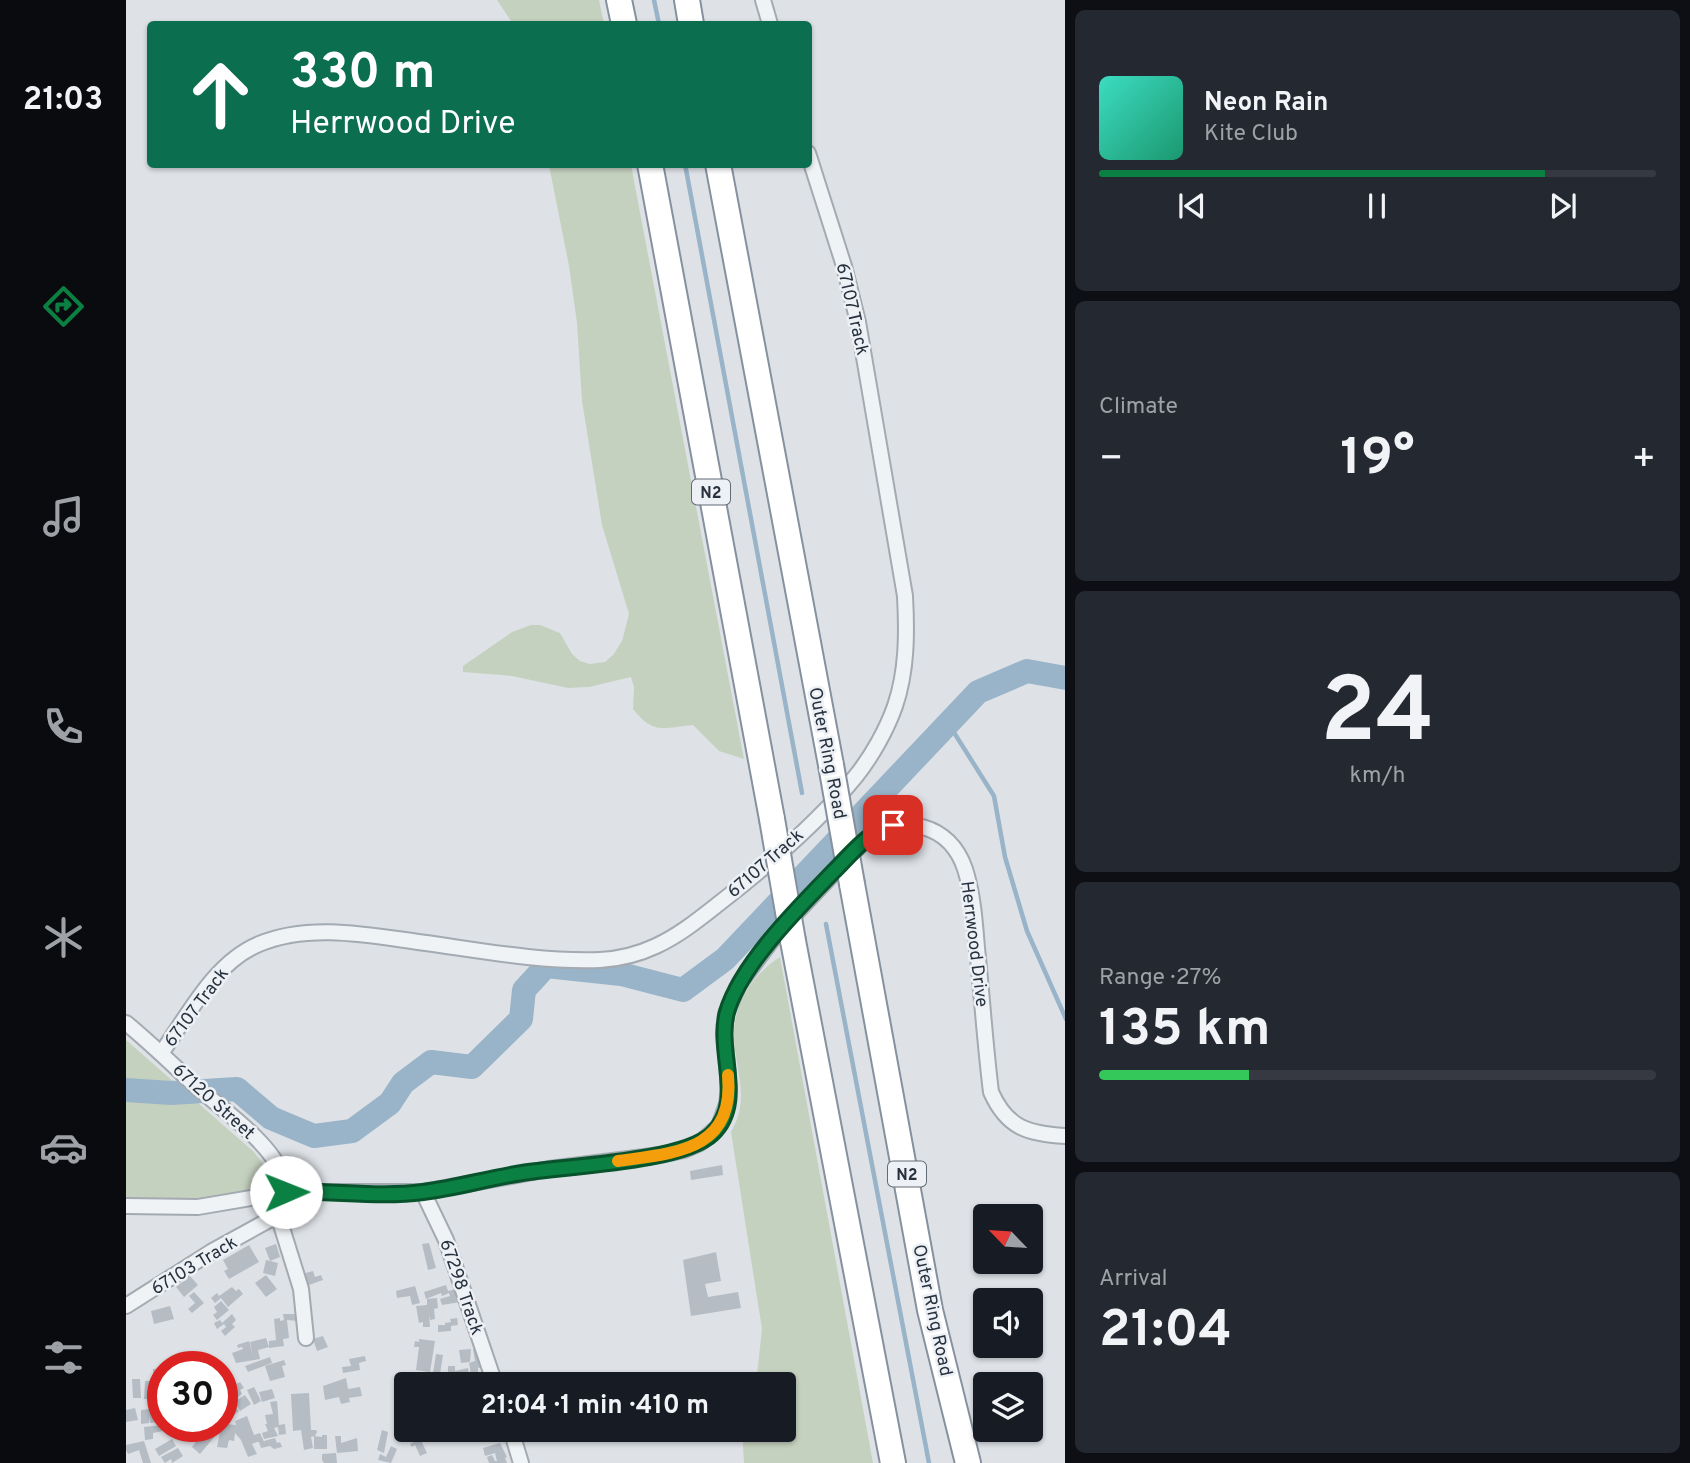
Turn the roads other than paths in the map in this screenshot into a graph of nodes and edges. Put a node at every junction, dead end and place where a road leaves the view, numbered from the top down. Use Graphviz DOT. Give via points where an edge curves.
graph roads {
  1 [pos="619,0"];
  2 [pos="687,0"];
  3 [pos="763,0"];
  4 [pos="623,21"];
  5 [pos="690,21"];
  6 [pos="770,21"];
  7 [pos="812,166"];
  8 [pos="651,168"];
  9 [pos="719,168"];
  10 [pos="786,937"];
  11 [pos="126,1023"];
  12 [pos="162,1052"];
  13 [pos="1065,1136"];
  14 [pos="286,1192"];
  15 [pos="423,1192"];
  16 [pos="126,1206"];
  17 [pos="278,1215"];
  18 [pos="126,1306"];
  19 [pos="306,1338"];
  20 [pos="491,1372"];
  21 [pos="515,1442"];
  22 [pos="522,1463"];
  23 [pos="893,1463"];
  24 [pos="968,1463"];
  1 -- 4 [label="highway"];
  2 -- 5 [label="highway"];
  3 -- 6 [label="street"];
  7 -- 12 [label="street, 67107 Track" via="858,322 905,596 904,663 894,707 857,775 811,824 741,886 657,946 602,960 498,954 371,935 290,935 259,944 227,964"];
  8 -- 10 [label="highway, N2, bridge" via="772,819"];
  9 -- 24 [label="highway, Outer Ring Road / N2, bridge" via="930,1310"];
  10 -- 13 [label="street, Herrwood Drive" via="823,883 875,833 909,824 940,834 957,853 969,884 991,1092 997,1107 1019,1127"];
  10 -- 15 [label="street, Herrwood Drive" via="739,984 726,1014 729,1088 719,1126 711,1135 684,1150 660,1155 549,1168"];
  10 -- 23 [label="highway, N2"];
  11 -- 12 [label="street, 67120 Street"];
  12 -- 14 [label="street, 67120 Street" via="267,1149 281,1172"];
  14 -- 15 [label="street, Herrwood Drive"];
  14 -- 16 [label="street, Herrwood Drive" via="198,1207"];
  14 -- 17 [label="street"];
  15 -- 20 [label="street, 67298 Track" via="446,1240"];
  17 -- 18 [label="street, 67103 Track"];
  17 -- 19 [label="street" via="299,1280"];
  21 -- 22 [label="street"];
}
